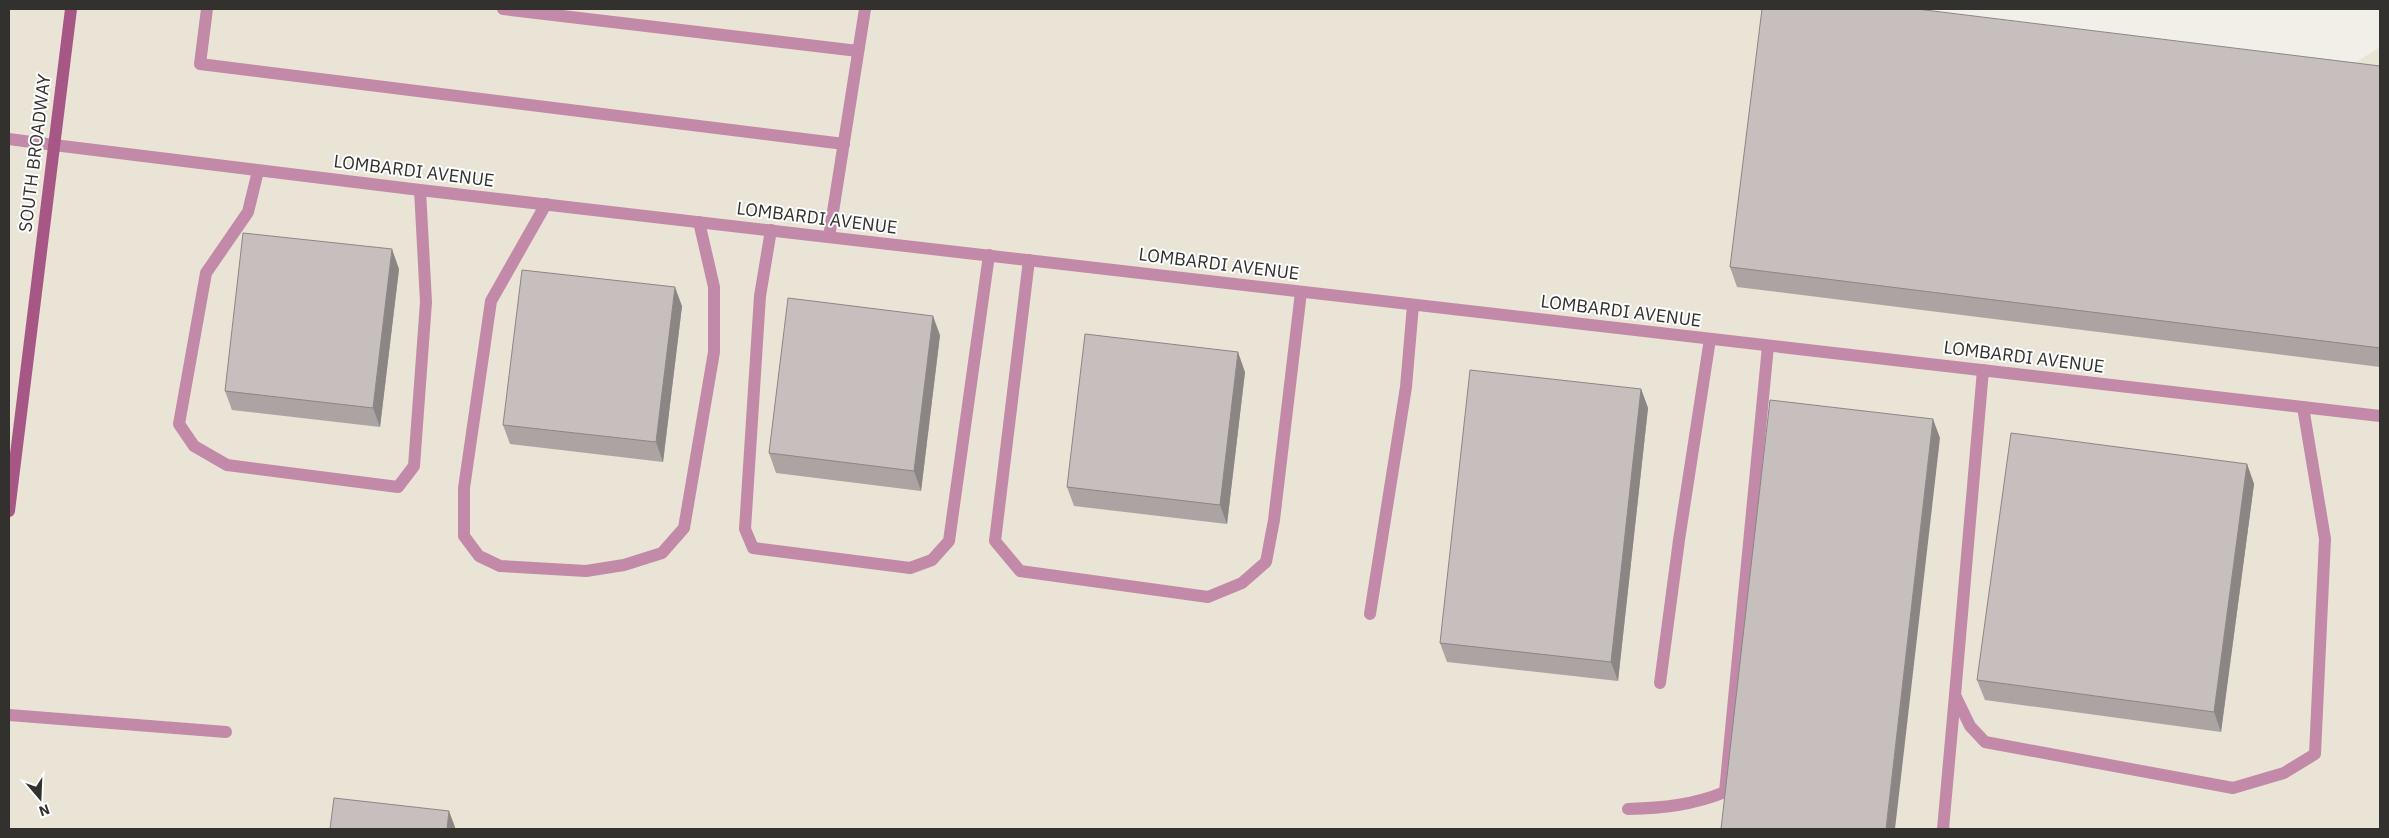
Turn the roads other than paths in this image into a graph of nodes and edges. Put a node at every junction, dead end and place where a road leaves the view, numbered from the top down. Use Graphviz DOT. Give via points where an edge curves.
graph roads {
  1 [pos="70,9"];
  2 [pos="207,9"];
  3 [pos="503,9"];
  4 [pos="865,9"];
  5 [pos="858,51"];
  6 [pos="9,139"];
  7 [pos="844,144"];
  8 [pos="54,145"];
  9 [pos="258,171"];
  10 [pos="420,190"];
  11 [pos="546,204"];
  12 [pos="699,222"];
  13 [pos="770,230"];
  14 [pos="830,237"];
  15 [pos="989,255"];
  16 [pos="1029,260"];
  17 [pos="1302,292"];
  18 [pos="1413,305"];
  19 [pos="1710,339"];
  20 [pos="1768,346"];
  21 [pos="1983,370"];
  22 [pos="2303,408"];
  23 [pos="2380,416"];
  24 [pos="9,511"];
  25 [pos="1370,614"];
  26 [pos="1660,683"];
  27 [pos="1955,695"];
  28 [pos="9,715"];
  29 [pos="226,732"];
  30 [pos="1628,809"];
  31 [pos="1943,829"];
  1 -- 8 [label="street, SOUTH BROADWAY"];
  2 -- 7 [label="street" via="200,64"];
  3 -- 5 [label="street"];
  4 -- 5 [label="street"];
  5 -- 7 [label="street"];
  6 -- 8 [label="street, LOMBARDI AVENUE"];
  7 -- 14 [label="street"];
  8 -- 9 [label="street, LOMBARDI AVENUE"];
  8 -- 24 [label="street, SOUTH BROADWAY"];
  9 -- 10 [label="street, LOMBARDI AVENUE"];
  9 -- 10 [label="street" via="248,212 206,273 179,424 194,446 227,465 398,487 414,466 416,447 426,302"];
  10 -- 11 [label="street, LOMBARDI AVENUE"];
  11 -- 12 [label="street, LOMBARDI AVENUE"];
  11 -- 12 [label="street" via="490,300 464,488 464,536 479,556 500,566 586,571 624,565 662,553 684,528 714,352 714,287"];
  12 -- 13 [label="street, LOMBARDI AVENUE"];
  13 -- 14 [label="street, LOMBARDI AVENUE"];
  13 -- 15 [label="street" via="760,296 745,529 753,548 910,568 932,560 949,541"];
  14 -- 15 [label="street, LOMBARDI AVENUE"];
  15 -- 16 [label="street, LOMBARDI AVENUE"];
  16 -- 17 [label="street, LOMBARDI AVENUE"];
  16 -- 17 [label="street" via="995,541 1020,571 1208,597 1242,583 1266,562"];
  17 -- 18 [label="street, LOMBARDI AVENUE"];
  18 -- 19 [label="street, LOMBARDI AVENUE"];
  18 -- 25 [label="street" via="1406,387"];
  19 -- 20 [label="street, LOMBARDI AVENUE"];
  19 -- 26 [label="street"];
  20 -- 21 [label="street, LOMBARDI AVENUE"];
  20 -- 30 [label="street" via="1725,792 1702,802 1666,808"];
  21 -- 22 [label="street, LOMBARDI AVENUE"];
  21 -- 27 [label="street"];
  22 -- 23 [label="street, LOMBARDI AVENUE"];
  22 -- 27 [label="street" via="2325,539 2315,754 2284,773 2233,788 1985,742 1970,726"];
  27 -- 31 [label="street"];
  28 -- 29 [label="street"];
}
